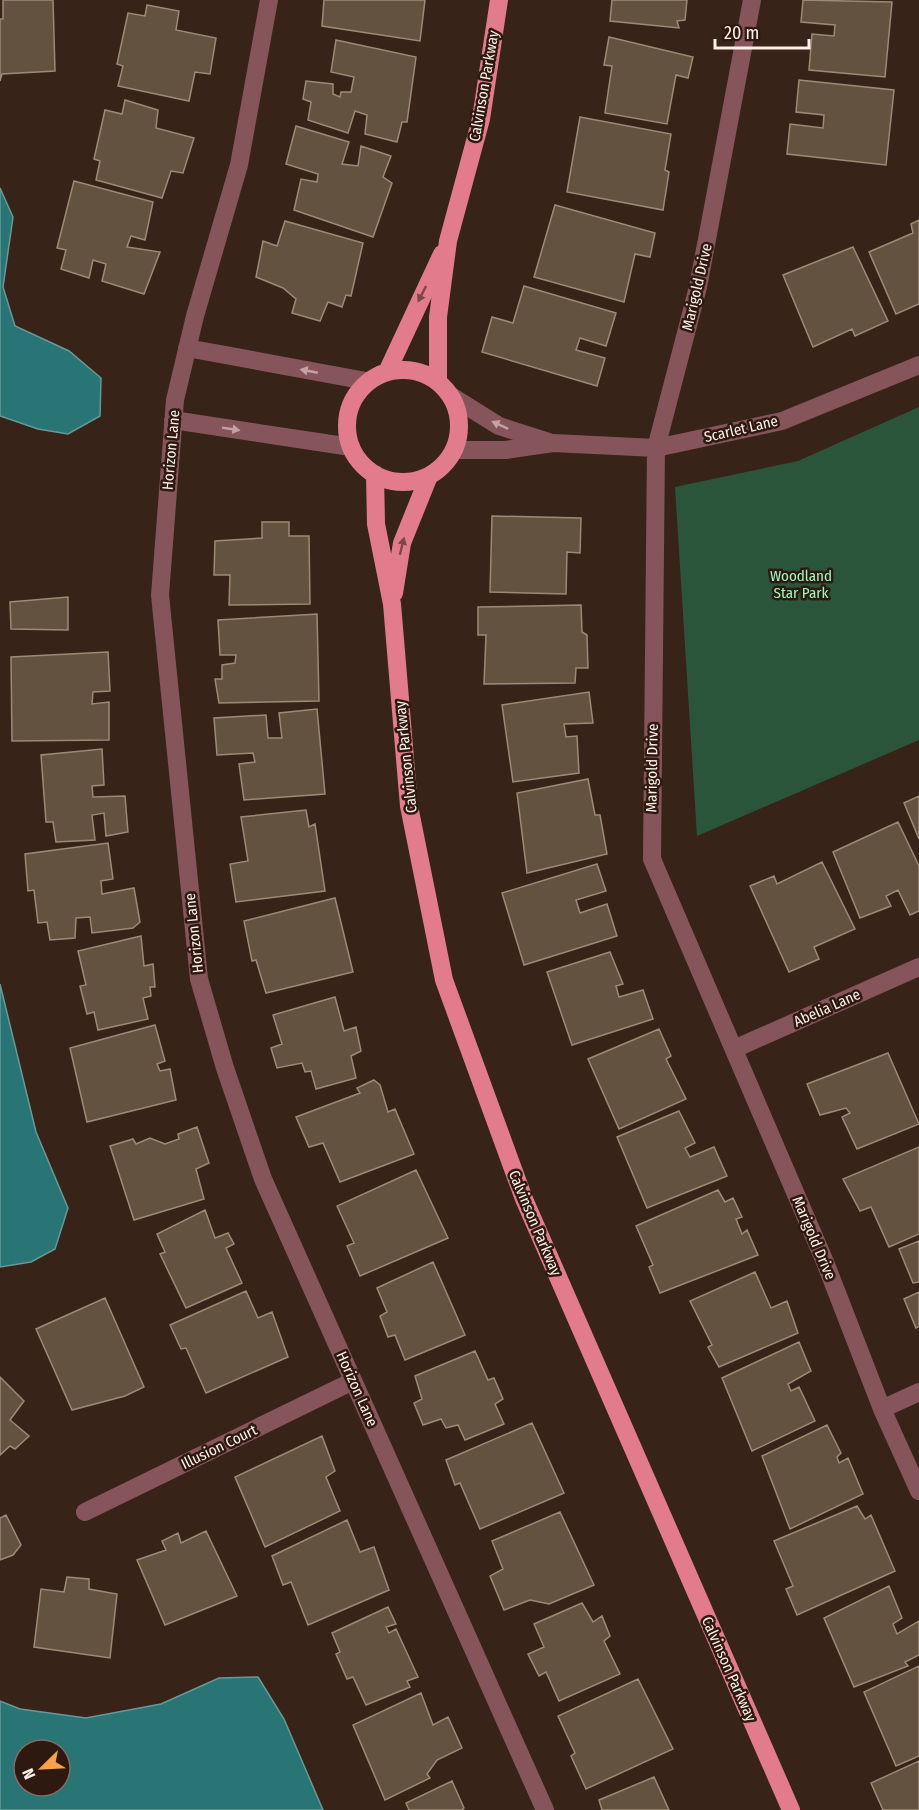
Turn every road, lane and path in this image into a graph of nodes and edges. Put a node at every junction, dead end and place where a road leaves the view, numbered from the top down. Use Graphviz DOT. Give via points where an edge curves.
graph roads {
  1 [pos="269,0"];
  2 [pos="499,0"];
  3 [pos="752,0"];
  4 [pos="448,241"];
  5 [pos="187,348"];
  6 [pos="919,365"];
  7 [pos="387,372"];
  8 [pos="366,381"];
  9 [pos="438,382"];
  10 [pos="451,396"];
  11 [pos="173,420"];
  12 [pos="554,443"];
  13 [pos="351,447"];
  14 [pos="656,448"];
  15 [pos="454,450"];
  16 [pos="375,474"];
  17 [pos="429,476"];
  18 [pos="392,604"];
  19 [pos="919,967"];
  20 [pos="734,1049"];
  21 [pos="353,1382"];
  22 [pos="919,1392"];
  23 [pos="882,1409"];
  24 [pos="919,1491"];
  25 [pos="85,1512"];
  26 [pos="545,1810"];
  27 [pos="791,1810"];
  1 -- 5 [label="street, Horizon Lane" via="239,165"];
  2 -- 4 [label="main road, Calvinson Parkway" via="481,119"];
  3 -- 14 [label="street, Marigold Drive" via="698,287"];
  4 -- 7 [label="main road, Calvinson Parkway, one-way"];
  4 -- 9 [label="main road, Calvinson Parkway" via="438,317"];
  8 -- 5 [label="street, one-way"];
  5 -- 11 [label="street, Horizon Lane"];
  6 -- 14 [label="street, Scarlet Lane" via="782,421"];
  7 -- 8 [label="main road"];
  7 -- 9 [label="main road" via="403,369"];
  8 -- 13 [label="main road" via="349,411 347,430"];
  9 -- 10 [label="main road"];
  12 -- 10 [label="street, Scarlet Lane, one-way" via="499,426"];
  10 -- 15 [label="main road" via="458,413 459,432"];
  11 -- 13 [label="street, one-way"];
  11 -- 21 [label="street, Horizon Lane" via="160,595 199,979 263,1179"];
  12 -- 14 [label="street, Scarlet Lane"];
  12 -- 15 [label="street, Scarlet Lane" via="506,450"];
  13 -- 16 [label="main road" via="361,463"];
  14 -- 20 [label="street, Marigold Drive" via="652,859"];
  15 -- 17 [label="main road" via="444,465"];
  16 -- 17 [label="main road" via="392,481"];
  16 -- 18 [label="main road, Calvinson Parkway" via="376,524"];
  18 -- 17 [label="main road, Calvinson Parkway, one-way" via="402,543"];
  18 -- 27 [label="main road, Calvinson Parkway" via="409,806 444,980 524,1200"];
  19 -- 20 [label="street, Abelia Lane"];
  20 -- 23 [label="street, Marigold Drive" via="825,1262"];
  21 -- 25 [label="street, Illusion Court"];
  21 -- 26 [label="street, Horizon Lane"];
  22 -- 23 [label="street"];
  23 -- 24 [label="street, Marigold Drive"];
}
